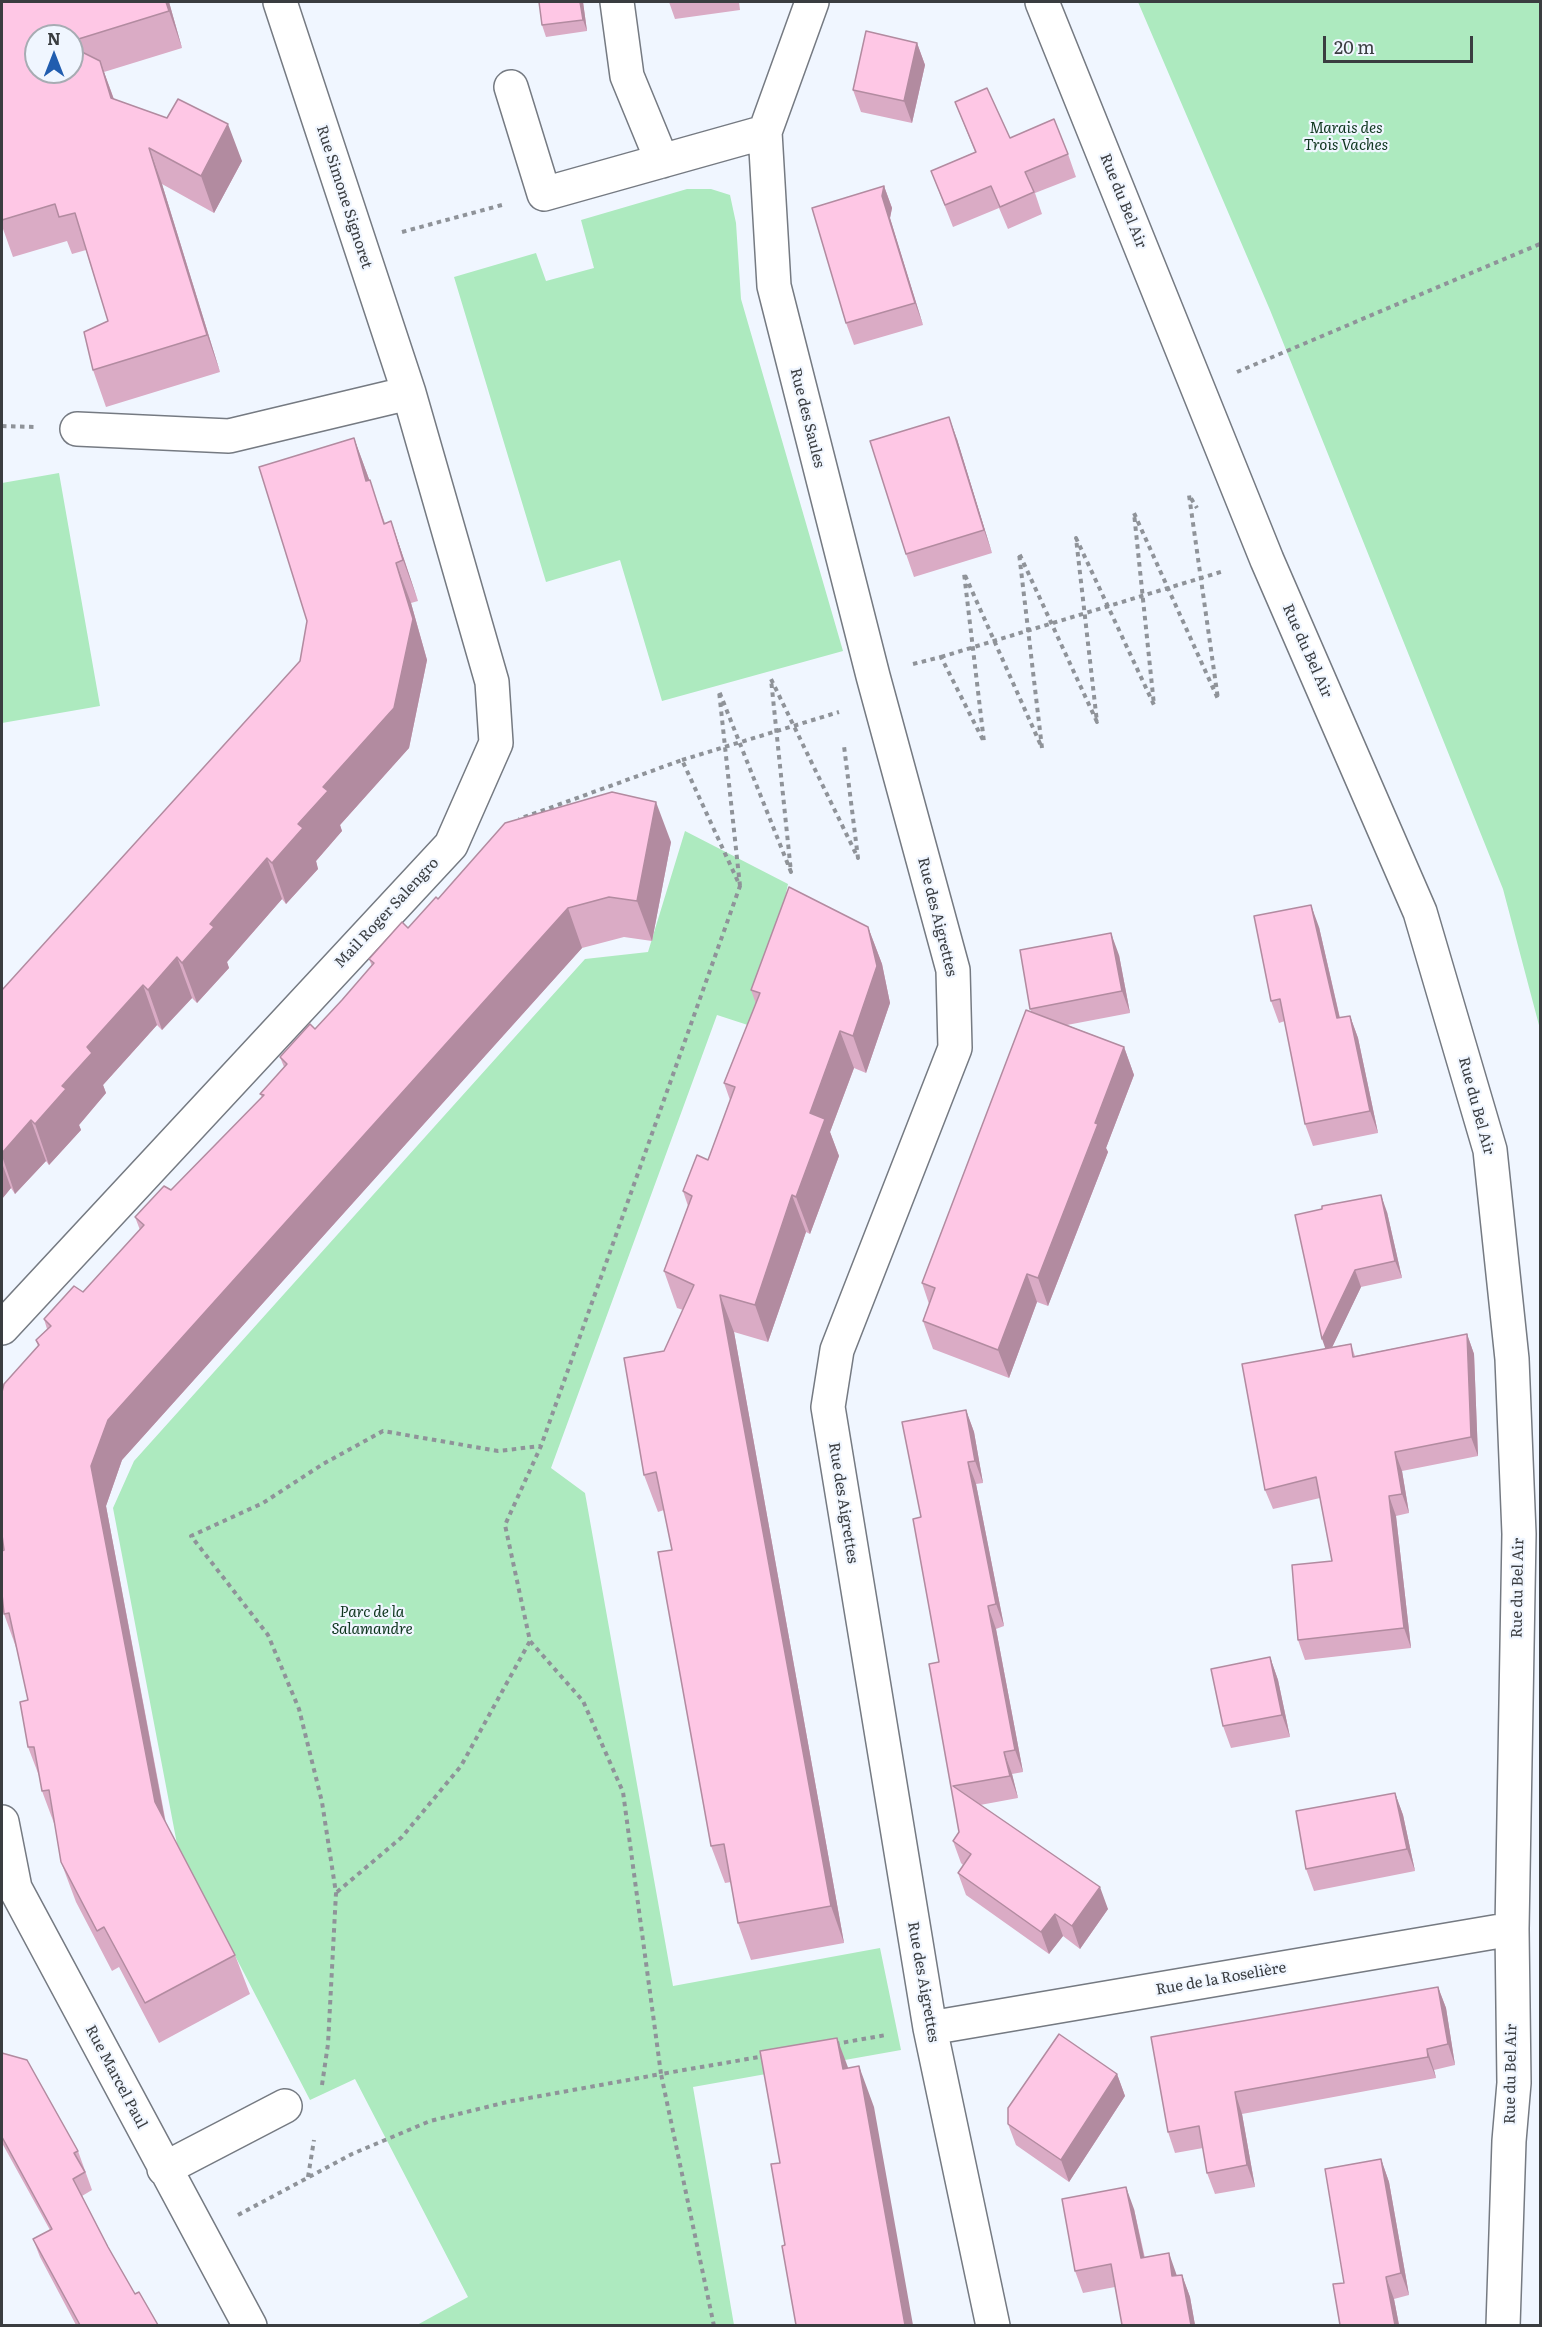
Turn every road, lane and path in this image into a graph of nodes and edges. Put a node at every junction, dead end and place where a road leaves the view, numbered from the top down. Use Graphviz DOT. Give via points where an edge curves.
graph roads {
  1 [pos="280,2"];
  2 [pos="617,2"];
  3 [pos="812,2"];
  4 [pos="1042,2"];
  5 [pos="511,87"];
  6 [pos="765,132"];
  7 [pos="662,161"];
  8 [pos="543,194"];
  9 [pos="437,221"];
  10 [pos="1540,244"];
  11 [pos="1198,389"];
  12 [pos="409,393"];
  13 [pos="77,429"];
  14 [pos="1200,513"];
  15 [pos="1267,560"];
  16 [pos="1202,578"];
  17 [pos="1167,588"];
  18 [pos="1144,595"];
  19 [pos="1108,606"];
  20 [pos="1086,612"];
  21 [pos="1051,623"];
  22 [pos="1029,630"];
  23 [pos="994,640"];
  24 [pos="974,646"];
  25 [pos="941,657"];
  26 [pos="876,688"];
  27 [pos="839,701"];
  28 [pos="840,711"];
  29 [pos="842,723"];
  30 [pos="793,726"];
  31 [pos="777,731"];
  32 [pos="739,742"];
  33 [pos="844,745"];
  34 [pos="726,746"];
  35 [pos="682,760"];
  36 [pos="517,820"];
  37 [pos="740,886"];
  38 [pos="2,1328"];
  39 [pos="541,1446"];
  40 [pos="530,1641"];
  41 [pos="2,1822"];
  42 [pos="336,1893"];
  43 [pos="1512,1929"];
  44 [pos="930,2028"];
  45 [pos="825,2046"];
  46 [pos="766,2056"];
  47 [pos="661,2074"];
  48 [pos="321,2089"];
  49 [pos="285,2106"];
  50 [pos="315,2133"];
  51 [pos="164,2169"];
  52 [pos="308,2177"];
  53 [pos="200,2236"];
  54 [pos="250,2325"];
  55 [pos="714,2325"];
  56 [pos="993,2325"];
  57 [pos="1503,2325"];
  1 -- 12 [label="street, Rue Simone Signoret"];
  2 -- 7 [label="street" via="627,76"];
  3 -- 6 [label="street, Rue des Saules"];
  4 -- 11 [label="street, Rue du Bel Air"];
  5 -- 8 [label="street"];
  6 -- 7 [label="street"];
  6 -- 26 [label="street, Rue des Saules" via="774,285"];
  7 -- 8 [label="street"];
  8 -- 9 [label="path"];
  10 -- 11 [label="path"];
  11 -- 15 [label="street, Rue du Bel Air"];
  12 -- 13 [label="street" via="230,436"];
  12 -- 38 [label="street, Mail Roger Salengro" via="492,682 496,743 451,844"];
  14 -- 16 [label="path" via="1189,495"];
  15 -- 16 [label="path"];
  15 -- 43 [label="street, Rue du Bel Air" via="1420,912 1490,1150 1512,1359 1519,1534"];
  16 -- 17 [label="path"];
  16 -- 17 [label="path" via="1218,699"];
  17 -- 18 [label="path"];
  17 -- 18 [label="path" via="1134,513"];
  18 -- 19 [label="path"];
  18 -- 19 [label="path" via="1154,705"];
  19 -- 20 [label="path"];
  19 -- 20 [label="path" via="1076,538"];
  20 -- 21 [label="path"];
  20 -- 21 [label="path" via="1097,722"];
  21 -- 22 [label="path"];
  21 -- 22 [label="path" via="1019,553"];
  22 -- 23 [label="path"];
  22 -- 23 [label="path" via="1042,748"];
  23 -- 24 [label="path"];
  23 -- 24 [label="path" via="964,573"];
  24 -- 25 [label="path"];
  24 -- 25 [label="path" via="984,742"];
  25 -- 26 [label="path"];
  26 -- 44 [label="street, Rue des Aigrettes" via="953,970 955,1048 837,1350 828,1407"];
  27 -- 28 [label="path"];
  28 -- 29 [label="path"];
  28 -- 30 [label="path"];
  30 -- 31 [label="path"];
  30 -- 31 [label="path" via="771,679"];
  30 -- 33 [label="path" via="858,858"];
  31 -- 32 [label="path"];
  31 -- 32 [label="path" via="791,872"];
  32 -- 34 [label="path"];
  32 -- 34 [label="path" via="719,691"];
  34 -- 35 [label="path"];
  34 -- 37 [label="path"];
  35 -- 36 [label="path"];
  35 -- 37 [label="path"];
  37 -- 39 [label="path"];
  39 -- 40 [label="path" via="505,1525"];
  39 -- 42 [label="path" via="498,1451 383,1431 322,1464 263,1503 191,1536 268,1635 299,1709 322,1802"];
  40 -- 42 [label="path" via="461,1766 402,1837"];
  40 -- 47 [label="path" via="583,1701 622,1792"];
  41 -- 51 [label="street, Rue Marcel Paul" via="15,1888"];
  42 -- 48 [label="path" via="328,2044"];
  43 -- 44 [label="street, Rue de la Roselière"];
  43 -- 57 [label="street, Rue du Bel Air" via="1514,2083"];
  44 -- 45 [label="path"];
  44 -- 56 [label="street, Rue des Aigrettes"];
  46 -- 47 [label="path"];
  47 -- 52 [label="path" via="507,2102 430,2121"];
  47 -- 55 [label="path"];
  49 -- 51 [label="street"];
  50 -- 52 [label="path"];
  51 -- 53 [label="street, Rue Marcel Paul"];
  52 -- 53 [label="path"];
  53 -- 54 [label="street, Rue Marcel Paul"];
}
